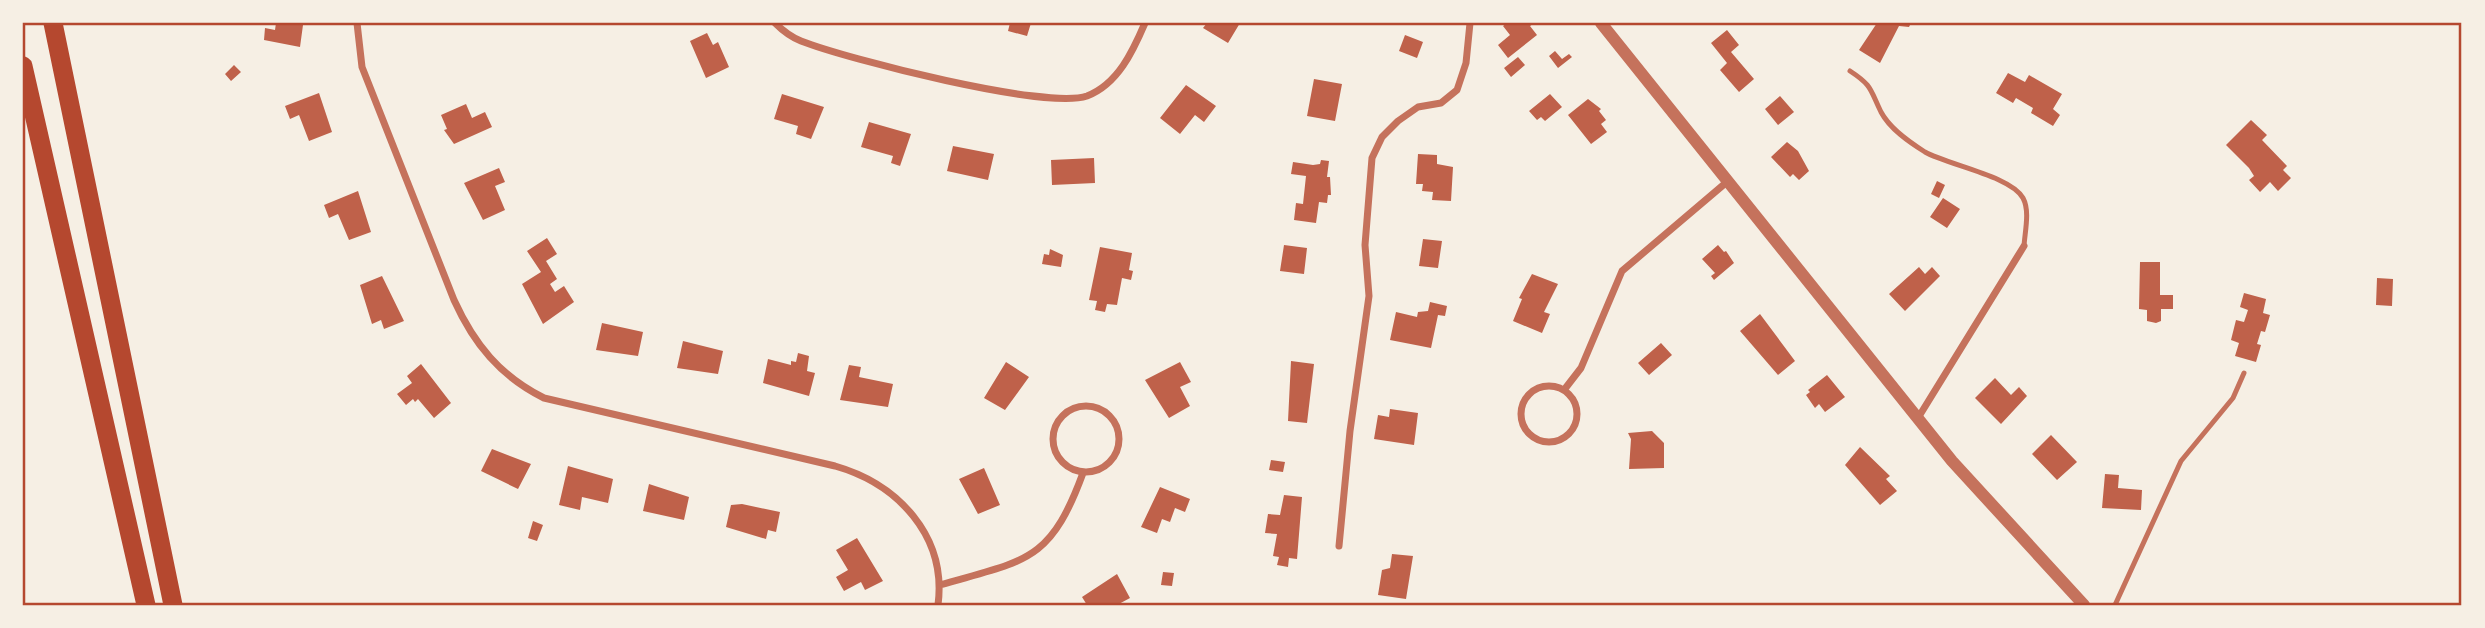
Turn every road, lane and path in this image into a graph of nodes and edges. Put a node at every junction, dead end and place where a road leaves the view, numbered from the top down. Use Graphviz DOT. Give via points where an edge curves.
graph roads {
  1 [pos="53,23"];
  2 [pos="357,23"];
  3 [pos="775,23"];
  4 [pos="1145,23"];
  5 [pos="1470,23"];
  6 [pos="1601,23"];
  7 [pos="23,66"];
  8 [pos="1850,71"];
  9 [pos="1728,181"];
  10 [pos="2024,246"];
  11 [pos="2244,373"];
  12 [pos="1564,390"];
  13 [pos="1918,418"];
  14 [pos="1083,473"];
  15 [pos="1339,546"];
  16 [pos="940,585"];
  17 [pos="146,605"];
  18 [pos="173,605"];
  19 [pos="938,605"];
  20 [pos="2084,605"];
  21 [pos="2115,605"];
  1 -- 18 [label="highway"];
  2 -- 16 [label="street" via="362,67 449,288 466,326 495,364 513,381 553,401 835,466 873,479 898,497 918,521 938,566"];
  3 -- 4 [label="street" via="801,41 861,60 1057,99 1087,96 1108,83 1128,59"];
  5 -- 15 [label="street" via="1466,63 1457,90 1441,103 1418,107 1398,121 1382,137 1372,158 1365,245 1370,296"];
  6 -- 9 [label="street"];
  7 -- 17 [label="highway"];
  8 -- 10 [label="lane" via="1869,83 1885,117 1906,139 1928,154 2010,186 2022,196 2026,208"];
  9 -- 12 [label="street" via="1622,271 1581,368"];
  9 -- 13 [label="street"];
  10 -- 13 [label="street"];
  11 -- 21 [label="lane" via="2233,398 2175,472"];
  12 -- 12 [label="street" via="1540,387 1523,404 1522,421 1537,440 1560,440 1576,424 1575,401"];
  13 -- 20 [label="street"];
  14 -- 14 [label="street" via="1065,466 1054,450 1053,431 1063,414 1080,405 1099,407 1114,419 1120,437 1116,456 1109,463"];
  14 -- 16 [label="street" via="1061,526 1027,558"];
  16 -- 19 [label="street"];
}
